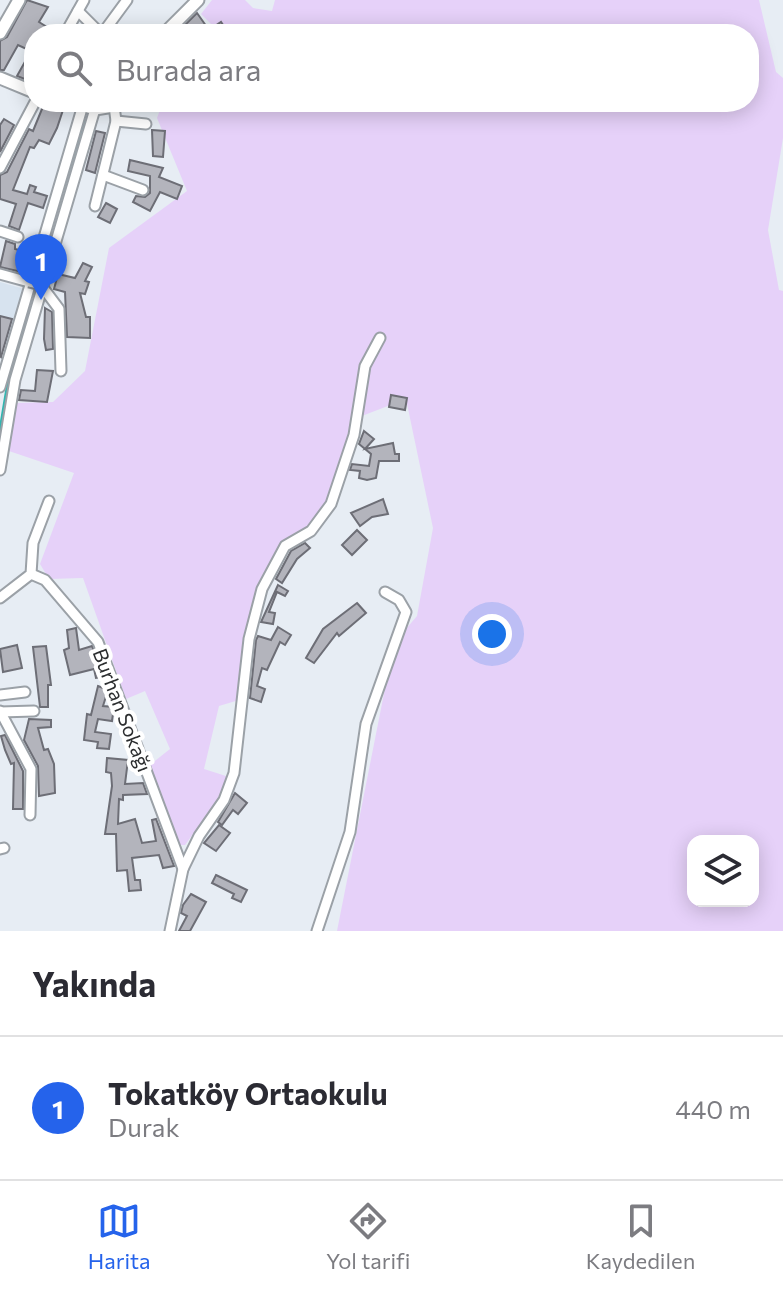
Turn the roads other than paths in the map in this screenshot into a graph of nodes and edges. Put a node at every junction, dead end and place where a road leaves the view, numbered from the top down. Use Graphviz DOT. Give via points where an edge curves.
graph roads {
  1 [pos="19,0"];
  2 [pos="84,0"];
  3 [pos="127,0"];
  4 [pos="198,0"];
  5 [pos="78,11"];
  6 [pos="3,24"];
  7 [pos="71,24"];
  8 [pos="92,24"];
  9 [pos="109,24"];
  10 [pos="174,24"];
  11 [pos="0,33"];
  12 [pos="0,78"];
  13 [pos="24,88"];
  14 [pos="24,112"];
  15 [pos="87,112"];
  16 [pos="88,112"];
  17 [pos="115,112"];
  18 [pos="116,121"];
  19 [pos="146,124"];
  20 [pos="0,168"];
  21 [pos="103,175"];
  22 [pos="143,190"];
  23 [pos="95,206"];
  24 [pos="0,231"];
  25 [pos="18,237"];
  26 [pos="0,274"];
  27 [pos="41,285"];
  28 [pos="380,338"];
  29 [pos="61,371"];
  30 [pos="0,387"];
  31 [pos="2,439"];
  32 [pos="0,470"];
  33 [pos="49,501"];
  34 [pos="31,574"];
  35 [pos="385,592"];
  36 [pos="0,598"];
  37 [pos="25,692"];
  38 [pos="0,695"];
  39 [pos="34,711"];
  40 [pos="0,712"];
  41 [pos="30,815"];
  42 [pos="183,869"];
  43 [pos="170,931"];
  44 [pos="317,931"];
  1 -- 6 [label="street"];
  2 -- 5 [label="street"];
  3 -- 9 [label="street"];
  4 -- 10 [label="street"];
  5 -- 7 [label="street"];
  5 -- 8 [label="street"];
  6 -- 11 [label="street"];
  12 -- 13 [label="street"];
  14 -- 20 [label="street"];
  15 -- 30 [label="street"];
  16 -- 27 [label="street"];
  17 -- 18 [label="street"];
  18 -- 19 [label="street"];
  18 -- 21 [label="street"];
  21 -- 22 [label="street"];
  21 -- 23 [label="street"];
  24 -- 25 [label="street"];
  26 -- 27 [label="street, bridge"];
  27 -- 29 [label="street" via="59,309"];
  27 -- 31 [label="street"];
  28 -- 42 [label="street" via="365,366 354,435 331,504 311,531 279,553 262,589 249,639 234,773"];
  31 -- 32 [label="street"];
  33 -- 34 [label="street" via="33,543"];
  34 -- 36 [label="street"];
  34 -- 42 [label="street, Burhan Sokağı" via="45,580 98,642"];
  35 -- 44 [label="street" via="406,612 366,724 350,832"];
  37 -- 38 [label="street"];
  39 -- 40 [label="street"];
  40 -- 41 [label="street" via="31,769"];
  42 -- 43 [label="street"];
}
